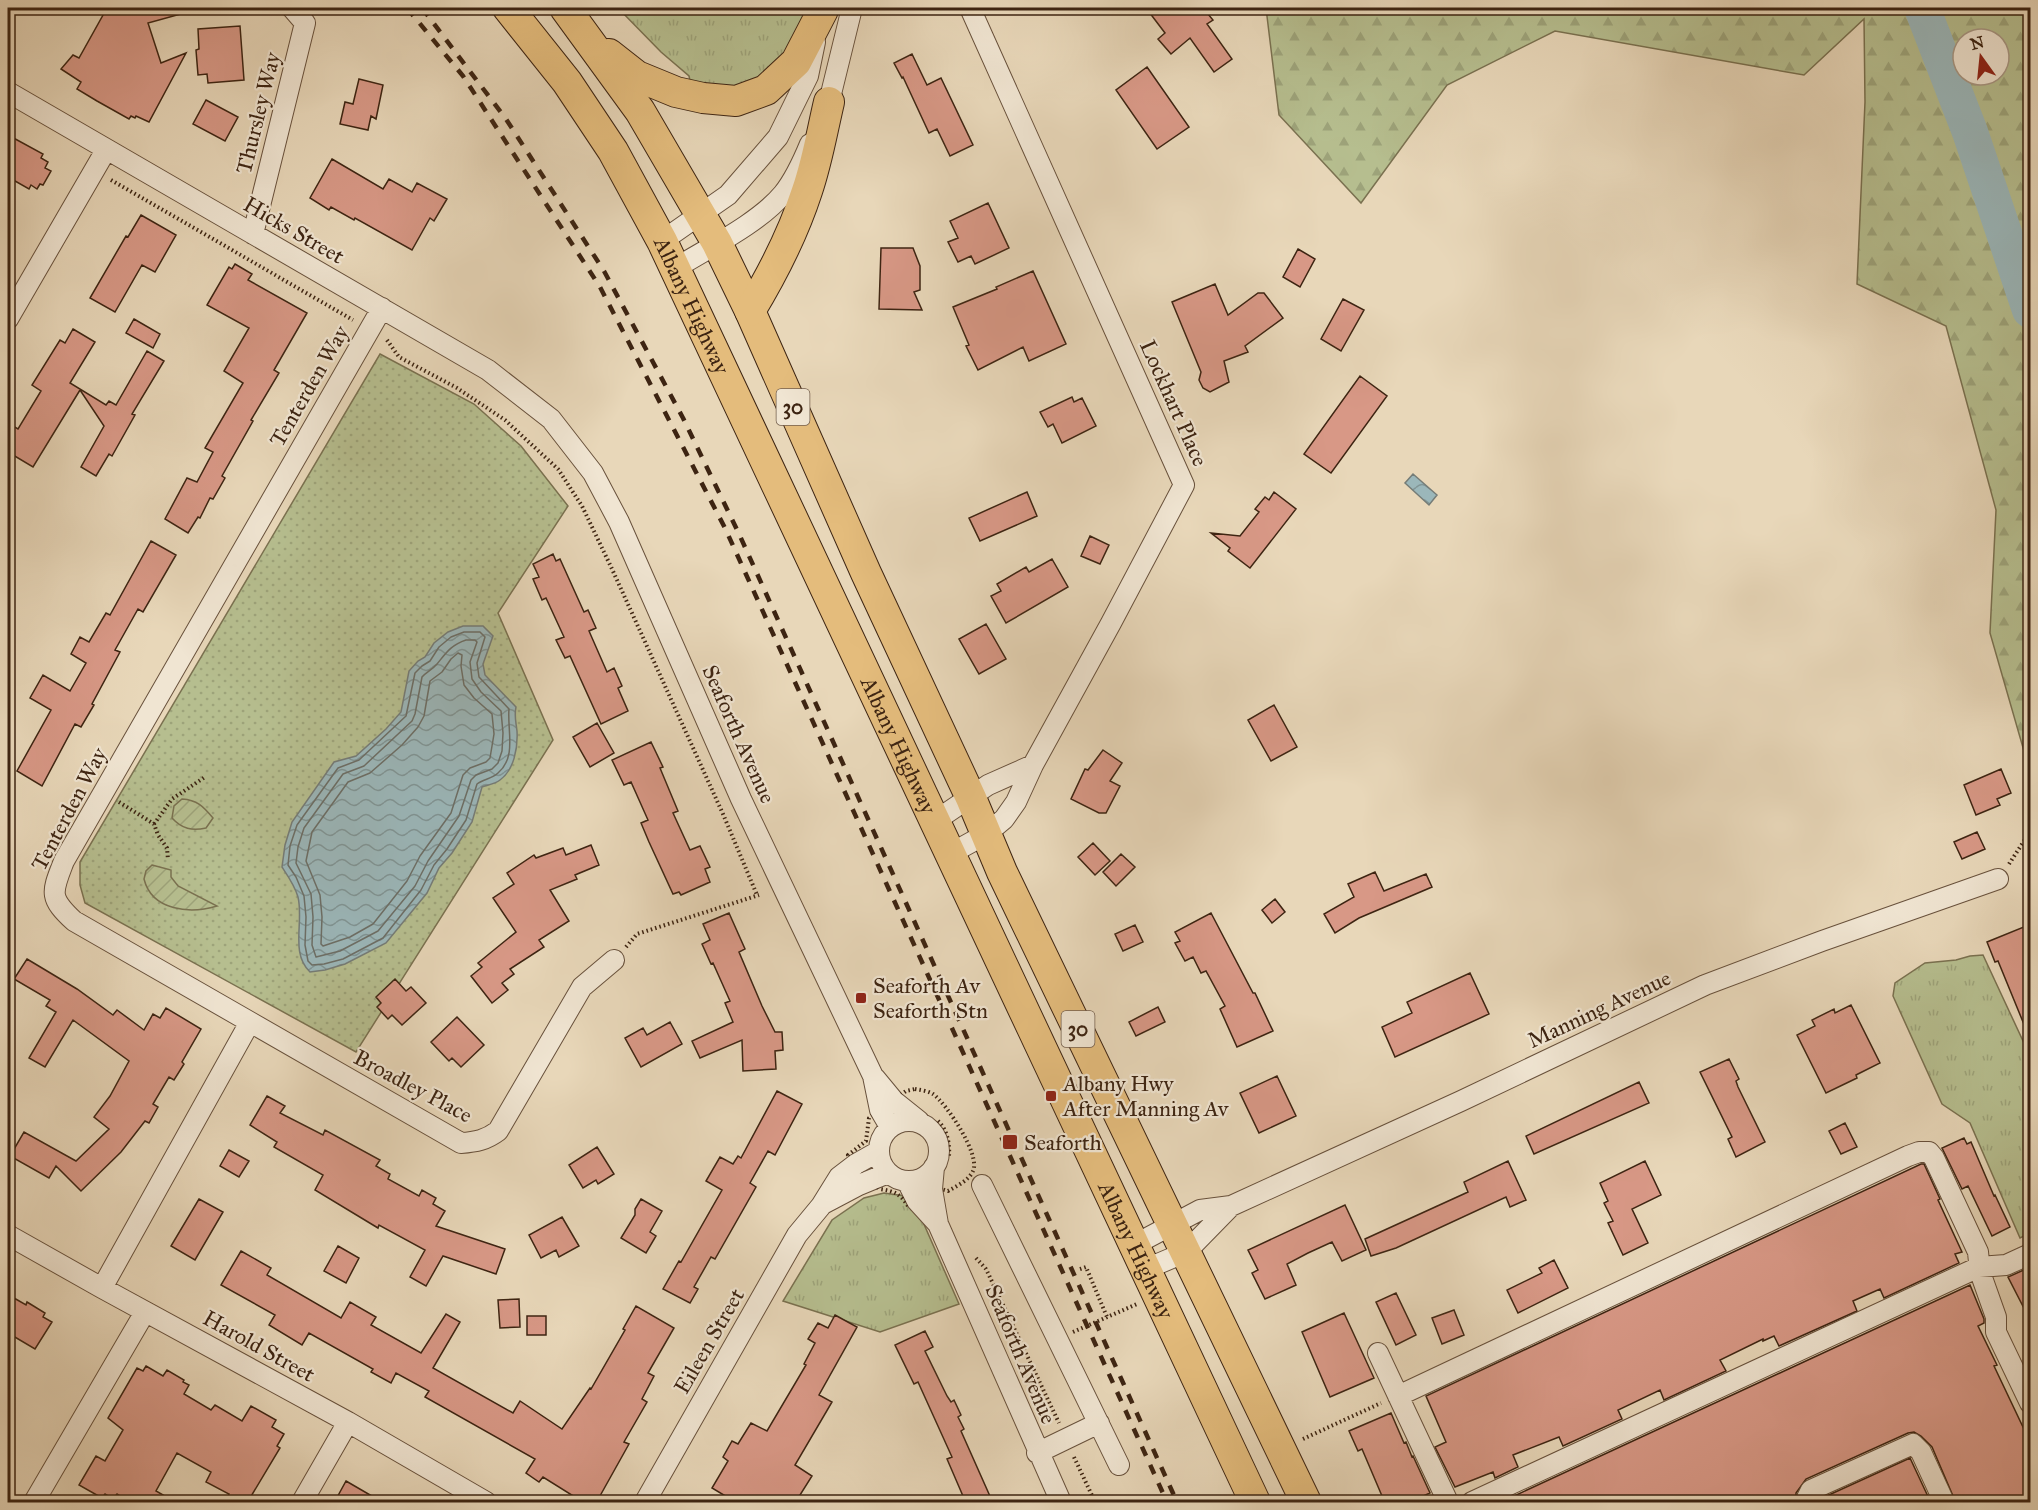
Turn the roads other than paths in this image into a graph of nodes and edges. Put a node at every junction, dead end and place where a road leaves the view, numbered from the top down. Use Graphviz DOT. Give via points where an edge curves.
graph roads {
  1 [pos="292,8"];
  2 [pos="508,8"];
  3 [pos="565,8"];
  4 [pos="832,8"];
  5 [pos="970,8"];
  6 [pos="586,35"];
  7 [pos="8,92"];
  8 [pos="829,102"];
  9 [pos="106,150"];
  10 [pos="701,214"];
  11 [pos="253,234"];
  12 [pos="662,241"];
  13 [pos="717,243"];
  14 [pos="676,268"];
  15 [pos="382,308"];
  16 [pos="750,311"];
  17 [pos="8,318"];
  18 [pos="552,419"];
  19 [pos="1033,765"];
  20 [pos="971,798"];
  21 [pos="935,821"];
  22 [pos="986,834"];
  23 [pos="950,854"];
  24 [pos="1998,879"];
  25 [pos="614,960"];
  26 [pos="250,1022"];
  27 [pos="888,1113"];
  28 [pos="879,1151"];
  29 [pos="934,1167"];
  30 [pos="907,1181"];
  31 [pos="877,1184"];
  32 [pos="982,1185"];
  33 [pos="925,1195"];
  34 [pos="821,1206"];
  35 [pos="1231,1206"];
  36 [pos="1172,1223"];
  37 [pos="8,1235"];
  38 [pos="1186,1252"];
  39 [pos="2031,1254"];
  40 [pos="1979,1267"];
  41 [pos="1146,1270"];
  42 [pos="102,1288"];
  43 [pos="145,1312"];
  44 [pos="1378,1353"];
  45 [pos="1398,1396"];
  46 [pos="2029,1398"];
  47 [pos="348,1422"];
  48 [pos="1099,1423"];
  49 [pos="1037,1453"];
  50 [pos="1119,1466"];
  51 [pos="34,1503"];
  52 [pos="302,1503"];
  53 [pos="486,1503"];
  54 [pos="645,1503"];
  55 [pos="1061,1503"];
  56 [pos="1255,1503"];
  57 [pos="1305,1503"];
  58 [pos="1448,1503"];
  59 [pos="1472,1503"];
  60 [pos="1808,1503"];
  61 [pos="1944,1503"];
  1 -- 11 [label="street, Thursley Way" via="305,23"];
  2 -- 12 [label="highway, Albany Highway / 30" via="567,82 613,152"];
  3 -- 6 [label="highway, Albany Highway / 30"];
  4 -- 6 [label="highway" via="796,62 766,90 736,101 676,92 637,76"];
  4 -- 8 [label="street"];
  4 -- 10 [label="street" via="808,76 778,137 728,195"];
  5 -- 19 [label="street, Lockhart Place" via="1184,485"];
  6 -- 10 [label="highway, Albany Highway / 30" via="640,111"];
  7 -- 9 [label="street, Hicks Street"];
  8 -- 13 [label="street" via="783,194"];
  8 -- 16 [label="highway" via="808,189 793,229"];
  9 -- 11 [label="street, Hicks Street"];
  9 -- 17 [label="street"];
  10 -- 12 [label="street"];
  10 -- 13 [label="highway, Albany Highway / 30"];
  11 -- 15 [label="street, Hicks Street"];
  12 -- 14 [label="highway, Albany Highway / 30"];
  13 -- 14 [label="street"];
  13 -- 16 [label="highway, Albany Highway / 30"];
  14 -- 21 [label="highway, Albany Highway / 30"];
  15 -- 18 [label="street, Hicks Street" via="488,370"];
  15 -- 26 [label="street, Tenterden Way" via="103,792 54,886 58,906 74,921"];
  16 -- 20 [label="highway, Albany Highway / 30"];
  18 -- 27 [label="street, Seaforth Avenue" via="593,472 619,522 741,799"];
  19 -- 20 [label="street" via="987,785"];
  19 -- 22 [label="street, Lockhart Place" via="1016,802"];
  20 -- 21 [label="street"];
  20 -- 22 [label="highway, Albany Highway / 30"];
  21 -- 23 [label="highway, Albany Highway / 30"];
  22 -- 23 [label="street, Lockhart Place"];
  22 -- 36 [label="highway, Albany Highway / 30"];
  23 -- 41 [label="highway, Albany Highway / 30"];
  24 -- 35 [label="street, Manning Avenue" via="1705,985"];
  25 -- 26 [label="street, Broadley Place" via="582,987 498,1131 476,1142 461,1143"];
  26 -- 42 [label="street"];
  27 -- 28 [label="street"];
  27 -- 29 [label="street" via="904,1121 919,1121 933,1133 939,1150"];
  28 -- 31 [label="street" via="883,1167"];
  28 -- 34 [label="street, Eileen Street" via="839,1177"];
  29 -- 30 [label="street" via="918,1179"];
  29 -- 33 [label="street"];
  30 -- 31 [label="street" via="897,1178"];
  30 -- 33 [label="street, Seaforth Avenue"];
  31 -- 34 [label="street, Eileen Street"];
  32 -- 48 [label="street"];
  33 -- 49 [label="street, Seaforth Avenue"];
  34 -- 54 [label="street, Eileen Street" via="797,1235"];
  35 -- 36 [label="street, Manning Avenue" via="1200,1210"];
  35 -- 38 [label="street, Manning Avenue"];
  36 -- 38 [label="highway, Albany Highway / 30"];
  36 -- 41 [label="street, Manning Avenue"];
  37 -- 42 [label="street, Harold Street"];
  38 -- 41 [label="street, Manning Avenue"];
  38 -- 57 [label="highway, Albany Highway / 30"];
  39 -- 40 [label="street" via="2006,1265"];
  40 -- 45 [label="street" via="1978,1252 1934,1158 1929,1152 1919,1152"];
  40 -- 46 [label="street" via="1996,1317 1996,1332"];
  40 -- 59 [label="street"];
  41 -- 56 [label="highway, Albany Highway / 30"];
  42 -- 43 [label="street, Harold Street"];
  43 -- 47 [label="street, Harold Street"];
  43 -- 51 [label="street"];
  44 -- 45 [label="street"];
  45 -- 58 [label="street"];
  47 -- 52 [label="street"];
  47 -- 53 [label="street, Harold Street"];
  48 -- 49 [label="street"];
  48 -- 50 [label="street"];
  49 -- 55 [label="street, Seaforth Avenue"];
  60 -- 61 [label="street" via="1811,1490 1913,1444 1921,1452"];
}
